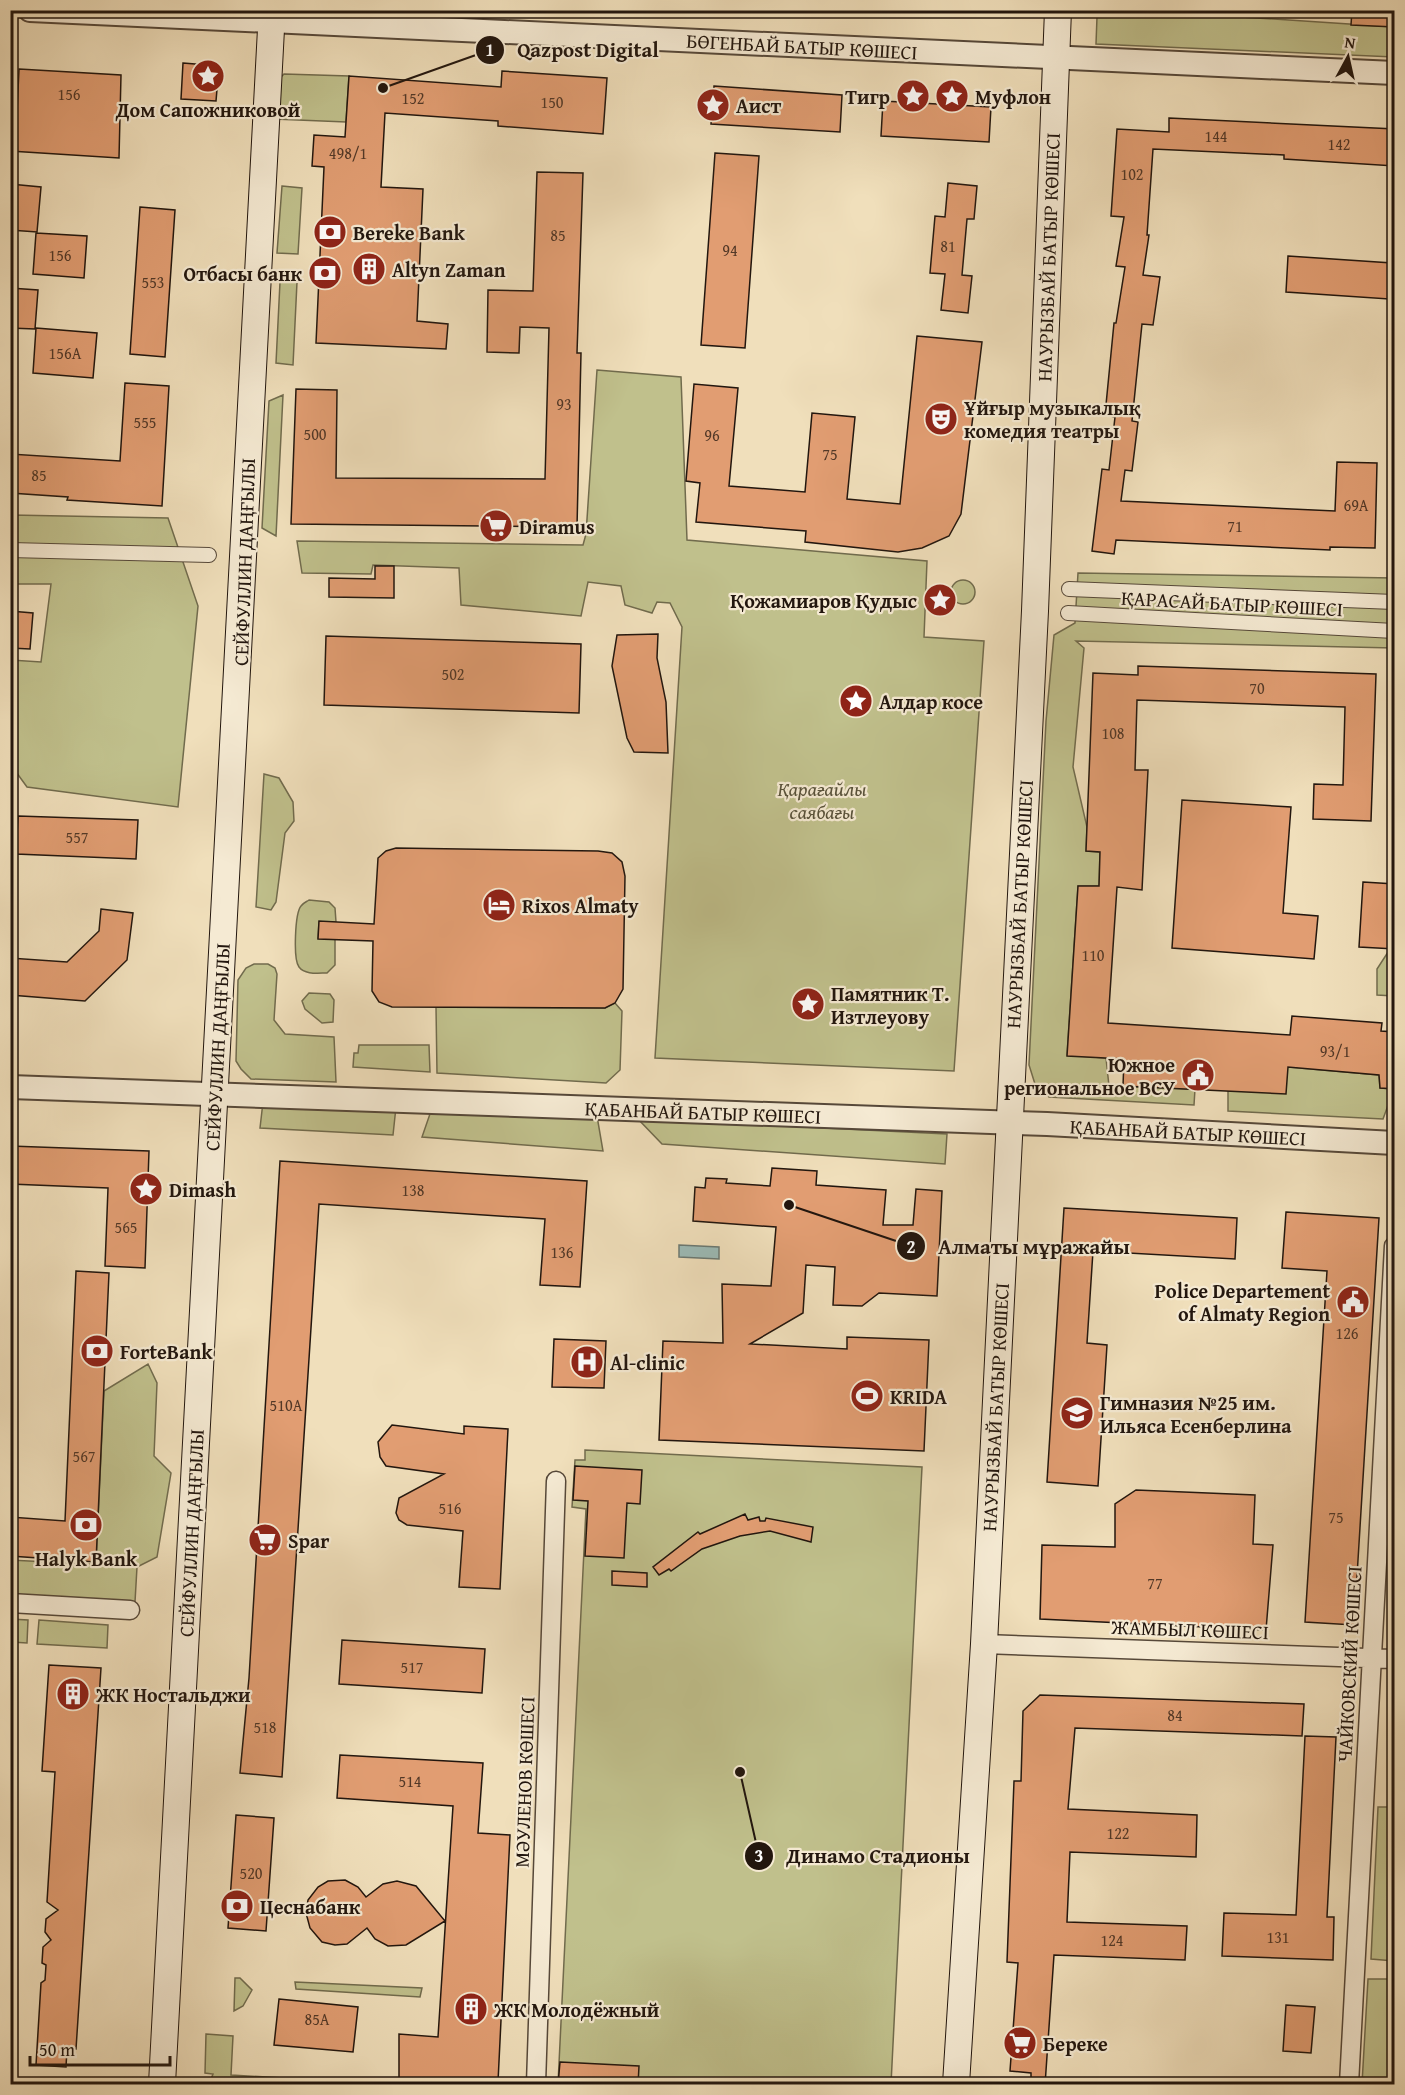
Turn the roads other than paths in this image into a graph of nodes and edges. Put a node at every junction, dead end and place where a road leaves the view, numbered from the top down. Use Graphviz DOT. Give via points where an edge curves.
graph roads {
  1 [pos="30,10"];
  2 [pos="1058,10"];
  3 [pos="272,16"];
  4 [pos="1056,57"];
  5 [pos="1395,73"];
  6 [pos="10,550"];
  7 [pos="209,555"];
  8 [pos="1069,589"];
  9 [pos="1395,602"];
  10 [pos="1068,613"];
  11 [pos="1395,631"];
  12 [pos="10,1087"];
  13 [pos="214,1094"];
  14 [pos="1008,1124"];
  15 [pos="1395,1143"];
  16 [pos="1395,1246"];
  17 [pos="556,1481"];
  18 [pos="10,1603"];
  19 [pos="130,1610"];
  20 [pos="984,1644"];
  21 [pos="1372,1659"];
  22 [pos="1395,1659"];
  23 [pos="162,2085"];
  24 [pos="536,2085"];
  25 [pos="956,2085"];
  26 [pos="1349,2085"];
  1 -- 3 [label="street, БӨГЕНБАЙ БАТЫР КӨШЕСІ"];
  2 -- 4 [label="main road, НАУРЫЗБАЙ БАТЫР КӨШЕСІ"];
  3 -- 4 [label="street, БӨГЕНБАЙ БАТЫР КӨШЕСІ"];
  3 -- 13 [label="main road, СЕЙФУЛЛИН ДАҢҒЫЛЫ" via="239,704"];
  4 -- 5 [label="street, БӨГЕНБАЙ БАТЫР КӨШЕСІ"];
  4 -- 14 [label="main road, НАУРЫЗБАЙ БАТЫР КӨШЕСІ" via="1035,611"];
  6 -- 7 [label="street"];
  8 -- 9 [label="street, ҚАРАСАЙ БАТЫР КӨШЕСІ"];
  10 -- 11 [label="street, ҚАРАСАЙ БАТЫР КӨШЕСІ"];
  12 -- 13 [label="street, ҚАБАНБАЙ БАТЫР КӨШЕСІ"];
  13 -- 14 [label="street, ҚАБАНБАЙ БАТЫР КӨШЕСІ"];
  13 -- 23 [label="main road, СЕЙФУЛЛИН ДАҢҒЫЛЫ"];
  14 -- 15 [label="street, ҚАБАНБАЙ БАТЫР КӨШЕСІ"];
  14 -- 20 [label="main road, НАУРЫЗБАЙ БАТЫР КӨШЕСІ"];
  16 -- 21 [label="street, ЧАЙКОВСКИЙ КӨШЕСІ"];
  17 -- 24 [label="street, МӘУЛЕНОВ КӨШЕСІ"];
  18 -- 19 [label="street"];
  20 -- 21 [label="street, ЖАМБЫЛ КӨШЕСІ"];
  20 -- 25 [label="main road, НАУРЫЗБАЙ БАТЫР КӨШЕСІ"];
  21 -- 22 [label="street, ЖАМБЫЛ КӨШЕСІ"];
  21 -- 26 [label="street, ЧАЙКОВСКИЙ КӨШЕСІ"];
}
